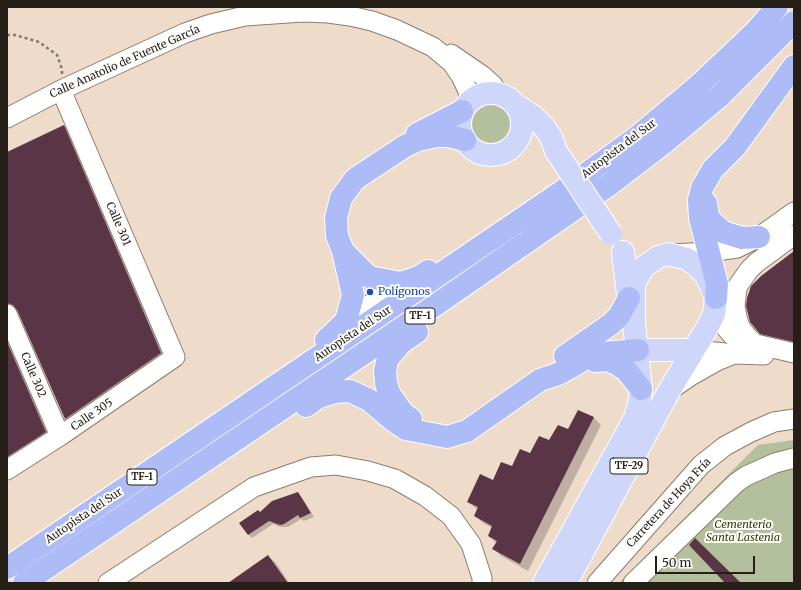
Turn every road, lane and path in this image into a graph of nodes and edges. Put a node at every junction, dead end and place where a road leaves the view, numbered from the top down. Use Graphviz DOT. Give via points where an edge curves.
graph roads {
  1 [pos="777,7"];
  2 [pos="794,22"];
  3 [pos="7,35"];
  4 [pos="433,47"];
  5 [pos="794,66"];
  6 [pos="61,90"];
  7 [pos="507,100"];
  8 [pos="466,107"];
  9 [pos="7,118"];
  10 [pos="465,140"];
  11 [pos="515,144"];
  12 [pos="405,146"];
  13 [pos="556,151"];
  14 [pos="728,155"];
  15 [pos="794,212"];
  16 [pos="611,234"];
  17 [pos="794,235"];
  18 [pos="759,237"];
  19 [pos="488,243"];
  20 [pos="343,251"];
  21 [pos="709,252"];
  22 [pos="669,254"];
  23 [pos="401,283"];
  24 [pos="737,289"];
  25 [pos="631,292"];
  26 [pos="437,304"];
  27 [pos="715,306"];
  28 [pos="7,314"];
  29 [pos="346,320"];
  30 [pos="757,345"];
  31 [pos="638,350"];
  32 [pos="694,350"];
  33 [pos="736,354"];
  34 [pos="794,354"];
  35 [pos="175,357"];
  36 [pos="578,363"];
  37 [pos="540,380"];
  38 [pos="277,385"];
  39 [pos="641,389"];
  40 [pos="669,391"];
  41 [pos="271,415"];
  42 [pos="794,419"];
  43 [pos="422,433"];
  44 [pos="60,436"];
  45 [pos="794,458"];
  46 [pos="7,470"];
  47 [pos="7,568"];
  48 [pos="24,583"];
  49 [pos="108,583"];
  50 [pos="482,583"];
  51 [pos="544,583"];
  52 [pos="566,583"];
  53 [pos="597,583"];
  54 [pos="633,583"];
  1 -- 19 [label="highway, Autopista del Sur / TF-1" via="755,32 699,85 637,137"];
  2 -- 26 [label="highway, Autopista del Sur / TF-1" via="720,96 665,142 609,185"];
  3 -- 6 [label="path" via="15,34 39,42 57,55 62,68"];
  4 -- 6 [label="street, Calle Anatolio de Fuente García" via="397,30 350,16 303,12 246,16 185,33"];
  4 -- 7 [label="street, Calle Anatolio de Fuente García" via="452,54 493,85"];
  4 -- 8 [label="street, Calle Anatolio de Fuente García" via="452,63 461,76 468,91"];
  5 -- 14 [label="highway"];
  6 -- 9 [label="street, Calle Anatolio de Fuente García"];
  6 -- 35 [label="street, Calle 301"];
  7 -- 8 [label="main road" via="488,93 477,96"];
  7 -- 11 [label="main road" via="521,115 522,126"];
  7 -- 13 [label="main road" via="533,116 544,127"];
  8 -- 10 [label="main road" via="460,122"];
  8 -- 12 [label="highway" via="419,132"];
  10 -- 11 [label="main road" via="471,148 489,155 499,154"];
  10 -- 12 [label="highway" via="436,136"];
  11 -- 13 [label="main road" via="523,140 540,142"];
  12 -- 20 [label="highway" via="355,179 341,198 336,218 337,236"];
  13 -- 16 [label="main road, bridge"];
  14 -- 18 [label="highway" via="708,192 708,216 717,227 731,235 742,238"];
  14 -- 21 [label="highway" via="711,172 700,194 700,218"];
  15 -- 18 [label="street"];
  16 -- 22 [label="main road" via="637,248"];
  16 -- 25 [label="main road" via="623,252"];
  17 -- 24 [label="street" via="756,263"];
  18 -- 21 [label="street" via="737,248"];
  19 -- 23 [label="highway" via="469,243 419,277"];
  19 -- 38 [label="highway, Autopista del Sur / TF-1"];
  20 -- 23 [label="highway" via="369,277"];
  20 -- 29 [label="highway" via="353,295"];
  21 -- 22 [label="street"];
  21 -- 27 [label="highway" via="718,288"];
  22 -- 25 [label="main road" via="658,257 644,267"];
  22 -- 27 [label="main road" via="687,259 706,275"];
  23 -- 29 [label="street"];
  24 -- 27 [label="street" via="726,304"];
  24 -- 30 [label="street" via="735,306 740,326"];
  25 -- 31 [label="main road, TF-29" via="630,312"];
  25 -- 37 [label="highway" via="619,316 611,324 550,367"];
  26 -- 41 [label="highway, Autopista del Sur / TF-1"];
  26 -- 43 [label="highway" via="432,320 388,358 385,372 392,400"];
  27 -- 30 [label="street" via="732,335"];
  27 -- 32 [label="main road, TF-29" via="708,328"];
  28 -- 44 [label="street, Calle 302"];
  29 -- 38 [label="highway" via="330,337 282,369"];
  30 -- 34 [label="street"];
  31 -- 32 [label="main road"];
  31 -- 36 [label="highway" via="593,354"];
  31 -- 39 [label="main road, TF-29"];
  32 -- 33 [label="street"];
  32 -- 40 [label="main road, TF-29"];
  33 -- 34 [label="street"];
  33 -- 40 [label="street" via="717,361"];
  35 -- 44 [label="street, Calle 305"];
  36 -- 37 [label="highway"];
  36 -- 39 [label="highway" via="607,360 617,364 626,370"];
  37 -- 43 [label="highway" via="467,431 447,437"];
  38 -- 47 [label="highway, Autopista del Sur / TF-1"];
  39 -- 51 [label="main road, TF-29" via="635,418"];
  40 -- 52 [label="main road, TF-29"];
  41 -- 43 [label="highway" via="292,415 319,397 350,391 370,400 406,429"];
  41 -- 48 [label="highway, Autopista del Sur / TF-1"];
  42 -- 53 [label="street, Carretera de Hoya Fría" via="774,422 725,446 701,466"];
  44 -- 46 [label="street, Calle 305"];
  45 -- 54 [label="street" via="775,463 736,483"];
  49 -- 50 [label="street" via="254,487 311,467 336,465 395,479 425,496 451,516 471,544"];
}
